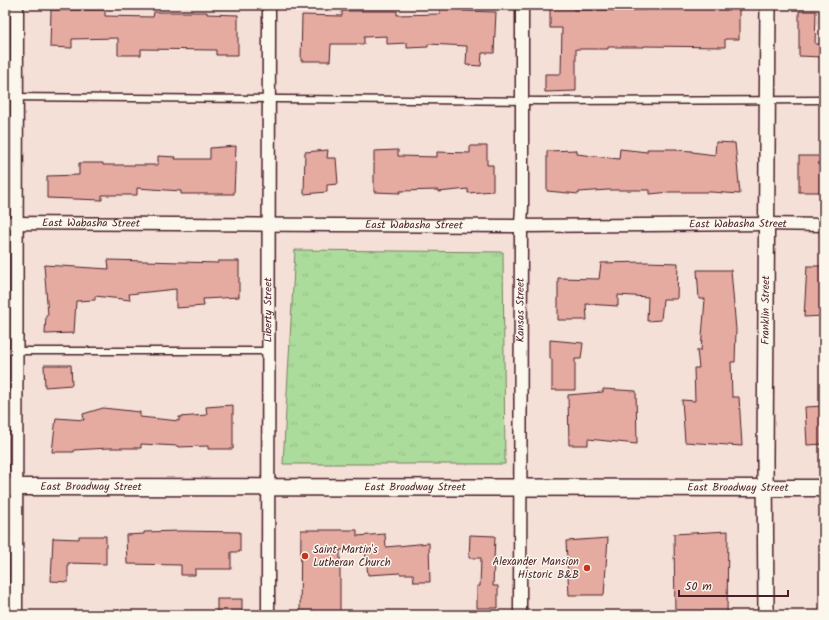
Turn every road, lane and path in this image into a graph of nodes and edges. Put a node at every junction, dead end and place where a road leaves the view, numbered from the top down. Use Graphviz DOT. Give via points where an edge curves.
graph roads {
  1 [pos="17,5"];
  2 [pos="269,5"];
  3 [pos="522,5"];
  4 [pos="768,5"];
  5 [pos="11,97"];
  6 [pos="269,99"];
  7 [pos="521,100"];
  8 [pos="767,100"];
  9 [pos="824,100"];
  10 [pos="11,223"];
  11 [pos="269,224"];
  12 [pos="766,224"];
  13 [pos="824,225"];
  14 [pos="521,226"];
  15 [pos="11,351"];
  16 [pos="269,351"];
  17 [pos="11,486"];
  18 [pos="268,487"];
  19 [pos="520,488"];
  20 [pos="765,488"];
  21 [pos="824,488"];
  22 [pos="16,615"];
  23 [pos="268,615"];
  24 [pos="520,615"];
  25 [pos="766,615"];
  1 -- 5 [label="street"];
  2 -- 6 [label="street, Liberty Street"];
  3 -- 7 [label="street, Kansas Street"];
  4 -- 8 [label="street, Franklin Street"];
  5 -- 6 [label="lane"];
  5 -- 10 [label="street"];
  6 -- 7 [label="lane"];
  6 -- 11 [label="street, Liberty Street"];
  7 -- 8 [label="lane"];
  7 -- 14 [label="street, Kansas Street"];
  8 -- 9 [label="lane"];
  8 -- 12 [label="street, Franklin Street"];
  10 -- 11 [label="street, East Wabasha Street"];
  10 -- 15 [label="street"];
  11 -- 14 [label="street, East Wabasha Street"];
  11 -- 16 [label="street, Liberty Street"];
  12 -- 13 [label="street, East Wabasha Street"];
  12 -- 14 [label="street, East Wabasha Street"];
  12 -- 20 [label="street, Franklin Street"];
  14 -- 19 [label="street, Kansas Street"];
  15 -- 16 [label="lane"];
  15 -- 17 [label="street"];
  16 -- 18 [label="street, Liberty Street"];
  17 -- 18 [label="main road, East Broadway Street"];
  17 -- 22 [label="street"];
  18 -- 19 [label="main road, East Broadway Street"];
  18 -- 23 [label="street, Liberty Street"];
  19 -- 20 [label="main road, East Broadway Street"];
  19 -- 24 [label="street, Kansas Street"];
  20 -- 21 [label="main road, East Broadway Street"];
  20 -- 25 [label="street, Franklin Street"];
}
